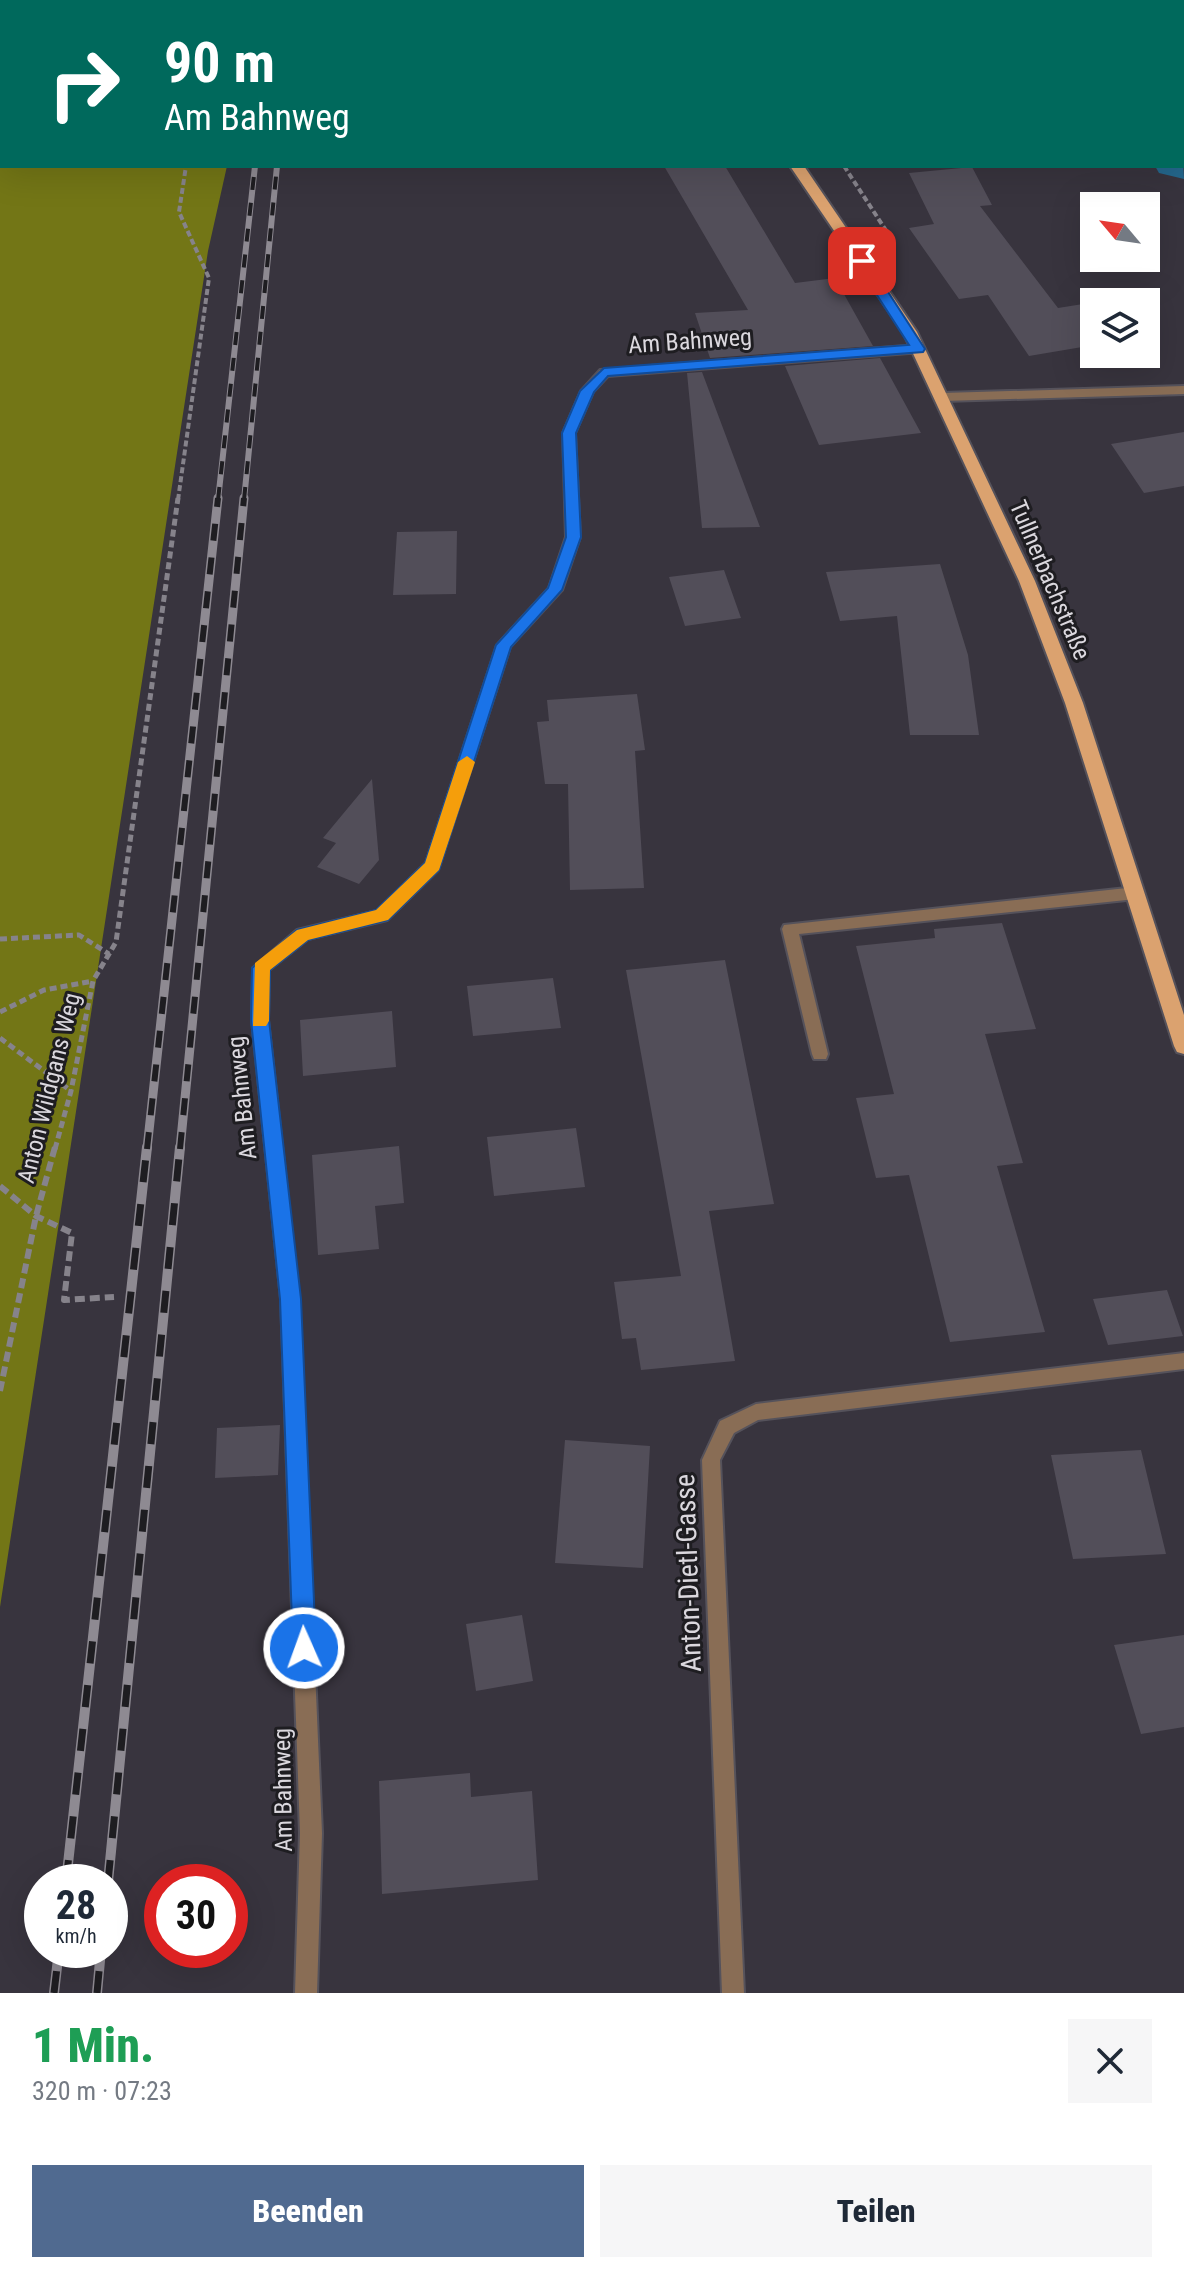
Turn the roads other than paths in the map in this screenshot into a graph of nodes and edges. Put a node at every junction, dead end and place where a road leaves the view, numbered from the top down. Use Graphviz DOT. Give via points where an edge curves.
graph roads {
  1 [pos="798,168"];
  2 [pos="918,349"];
  3 [pos="1184,390"];
  4 [pos="943,397"];
  5 [pos="1136,893"];
  6 [pos="1184,1046"];
  7 [pos="820,1054"];
  8 [pos="1184,1361"];
  9 [pos="306,1993"];
  10 [pos="733,1993"];
  1 -- 2 [label="main road, Tullnerbachstraße"];
  2 -- 4 [label="main road, Tullnerbachstraße"];
  2 -- 9 [label="street, Am Bahnweg" via="604,373 587,391 569,433 573,537 555,590 504,645 433,866 382,916 303,934 261,968 260,1020 290,1299 311,1833"];
  3 -- 4 [label="street"];
  4 -- 5 [label="main road, Tullnerbachstraße" via="1027,581 1069,689"];
  5 -- 6 [label="main road, Tullnerbachstraße"];
  5 -- 7 [label="street" via="790,929"];
  8 -- 10 [label="street, Anton-Dietl-Gasse" via="756,1412 727,1427 711,1460"];
}
